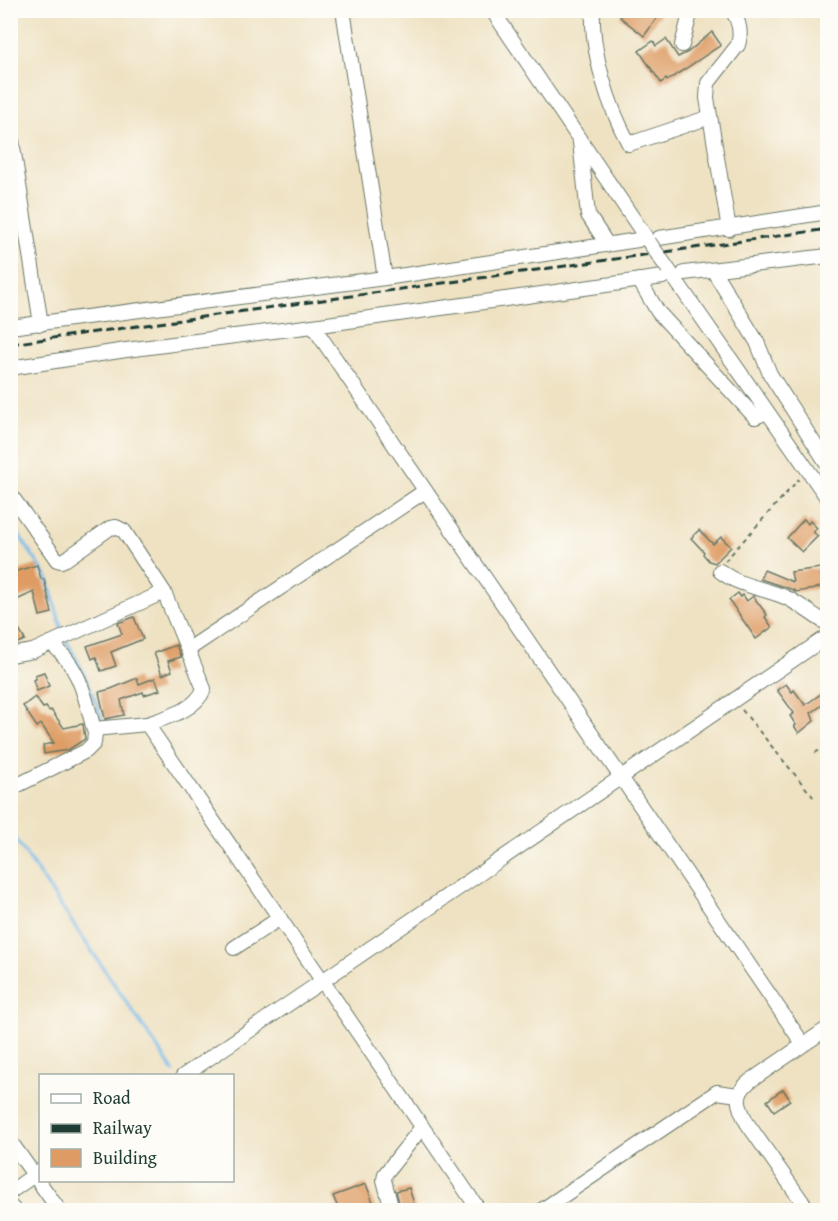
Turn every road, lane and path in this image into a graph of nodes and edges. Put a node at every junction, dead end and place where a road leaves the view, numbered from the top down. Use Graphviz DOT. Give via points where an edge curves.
graph roads {
  1 [pos="343,10"];
  2 [pos="492,10"];
  3 [pos="593,10"];
  4 [pos="691,10"];
  5 [pos="732,10"];
  6 [pos="682,45"];
  7 [pos="710,117"];
  8 [pos="10,128"];
  9 [pos="579,140"];
  10 [pos="828,212"];
  11 [pos="729,229"];
  12 [pos="649,240"];
  13 [pos="607,244"];
  14 [pos="828,256"];
  15 [pos="713,270"];
  16 [pos="666,273"];
  17 [pos="684,273"];
  18 [pos="385,278"];
  19 [pos="639,280"];
  20 [pos="41,324"];
  21 [pos="313,326"];
  22 [pos="10,327"];
  23 [pos="10,368"];
  24 [pos="767,412"];
  25 [pos="828,465"];
  26 [pos="808,471"];
  27 [pos="425,491"];
  28 [pos="10,494"];
  29 [pos="828,499"];
  30 [pos="17,516"];
  31 [pos="720,571"];
  32 [pos="164,592"];
  33 [pos="828,624"];
  34 [pos="828,636"];
  35 [pos="60,639"];
  36 [pos="189,650"];
  37 [pos="10,655"];
  38 [pos="734,700"];
  39 [pos="147,724"];
  40 [pos="94,729"];
  41 [pos="828,746"];
  42 [pos="815,753"];
  43 [pos="621,777"];
  44 [pos="10,789"];
  45 [pos="814,798"];
  46 [pos="280,918"];
  47 [pos="234,948"];
  48 [pos="323,980"];
  49 [pos="828,1028"];
  50 [pos="804,1044"];
  51 [pos="186,1074"];
  52 [pos="738,1095"];
  53 [pos="422,1127"];
  54 [pos="10,1140"];
  55 [pos="38,1173"];
  56 [pos="43,1182"];
  57 [pos="10,1191"];
  58 [pos="10,1206"];
  59 [pos="14,1210"];
  60 [pos="59,1210"];
  61 [pos="392,1210"];
  62 [pos="479,1210"];
  63 [pos="542,1210"];
  64 [pos="808,1210"];
  1 -- 18 [label="street"];
  2 -- 9 [label="street"];
  3 -- 7 [label="street" via="604,85 629,144"];
  4 -- 6 [label="street"];
  5 -- 7 [label="street" via="739,23 740,39 708,83"];
  7 -- 11 [label="street"];
  8 -- 20 [label="street"];
  9 -- 12 [label="street"];
  9 -- 13 [label="street" via="588,215"];
  10 -- 11 [label="street"];
  11 -- 12 [label="street"];
  12 -- 13 [label="street"];
  12 -- 16 [label="street, bridge"];
  13 -- 18 [label="street"];
  14 -- 15 [label="street"];
  15 -- 17 [label="street"];
  15 -- 25 [label="street" via="757,342 770,374"];
  16 -- 19 [label="street"];
  16 -- 24 [label="street"];
  18 -- 20 [label="street"];
  19 -- 21 [label="street"];
  19 -- 24 [label="street" via="658,312 755,417"];
  20 -- 22 [label="street"];
  21 -- 23 [label="street"];
  21 -- 27 [label="street"];
  24 -- 26 [label="street"];
  26 -- 29 [label="street"];
  26 -- 31 [label="path" via="730,554"];
  27 -- 36 [label="street"];
  27 -- 43 [label="street"];
  28 -- 30 [label="street"];
  30 -- 32 [label="street" via="60,561 110,528 124,531"];
  31 -- 33 [label="street" via="741,583 787,598"];
  32 -- 35 [label="street"];
  32 -- 36 [label="street"];
  34 -- 38 [label="street"];
  35 -- 37 [label="street" via="33,651"];
  35 -- 40 [label="street" via="62,653 77,673"];
  36 -- 39 [label="street" via="203,693 187,708"];
  38 -- 43 [label="street"];
  38 -- 45 [label="path"];
  39 -- 40 [label="street"];
  39 -- 46 [label="street"];
  40 -- 44 [label="street" via="94,743 86,751"];
  41 -- 42 [label="path"];
  43 -- 48 [label="street"];
  43 -- 50 [label="street"];
  46 -- 47 [label="street"];
  46 -- 48 [label="street"];
  48 -- 51 [label="street"];
  48 -- 53 [label="street"];
  49 -- 50 [label="street"];
  50 -- 52 [label="street" via="750,1081"];
  52 -- 63 [label="street" via="717,1092"];
  52 -- 64 [label="street" via="747,1123"];
  53 -- 61 [label="street" via="385,1174"];
  53 -- 62 [label="street"];
  54 -- 55 [label="street"];
  55 -- 57 [label="street"];
  56 -- 60 [label="street"];
  58 -- 59 [label="street"];
}
